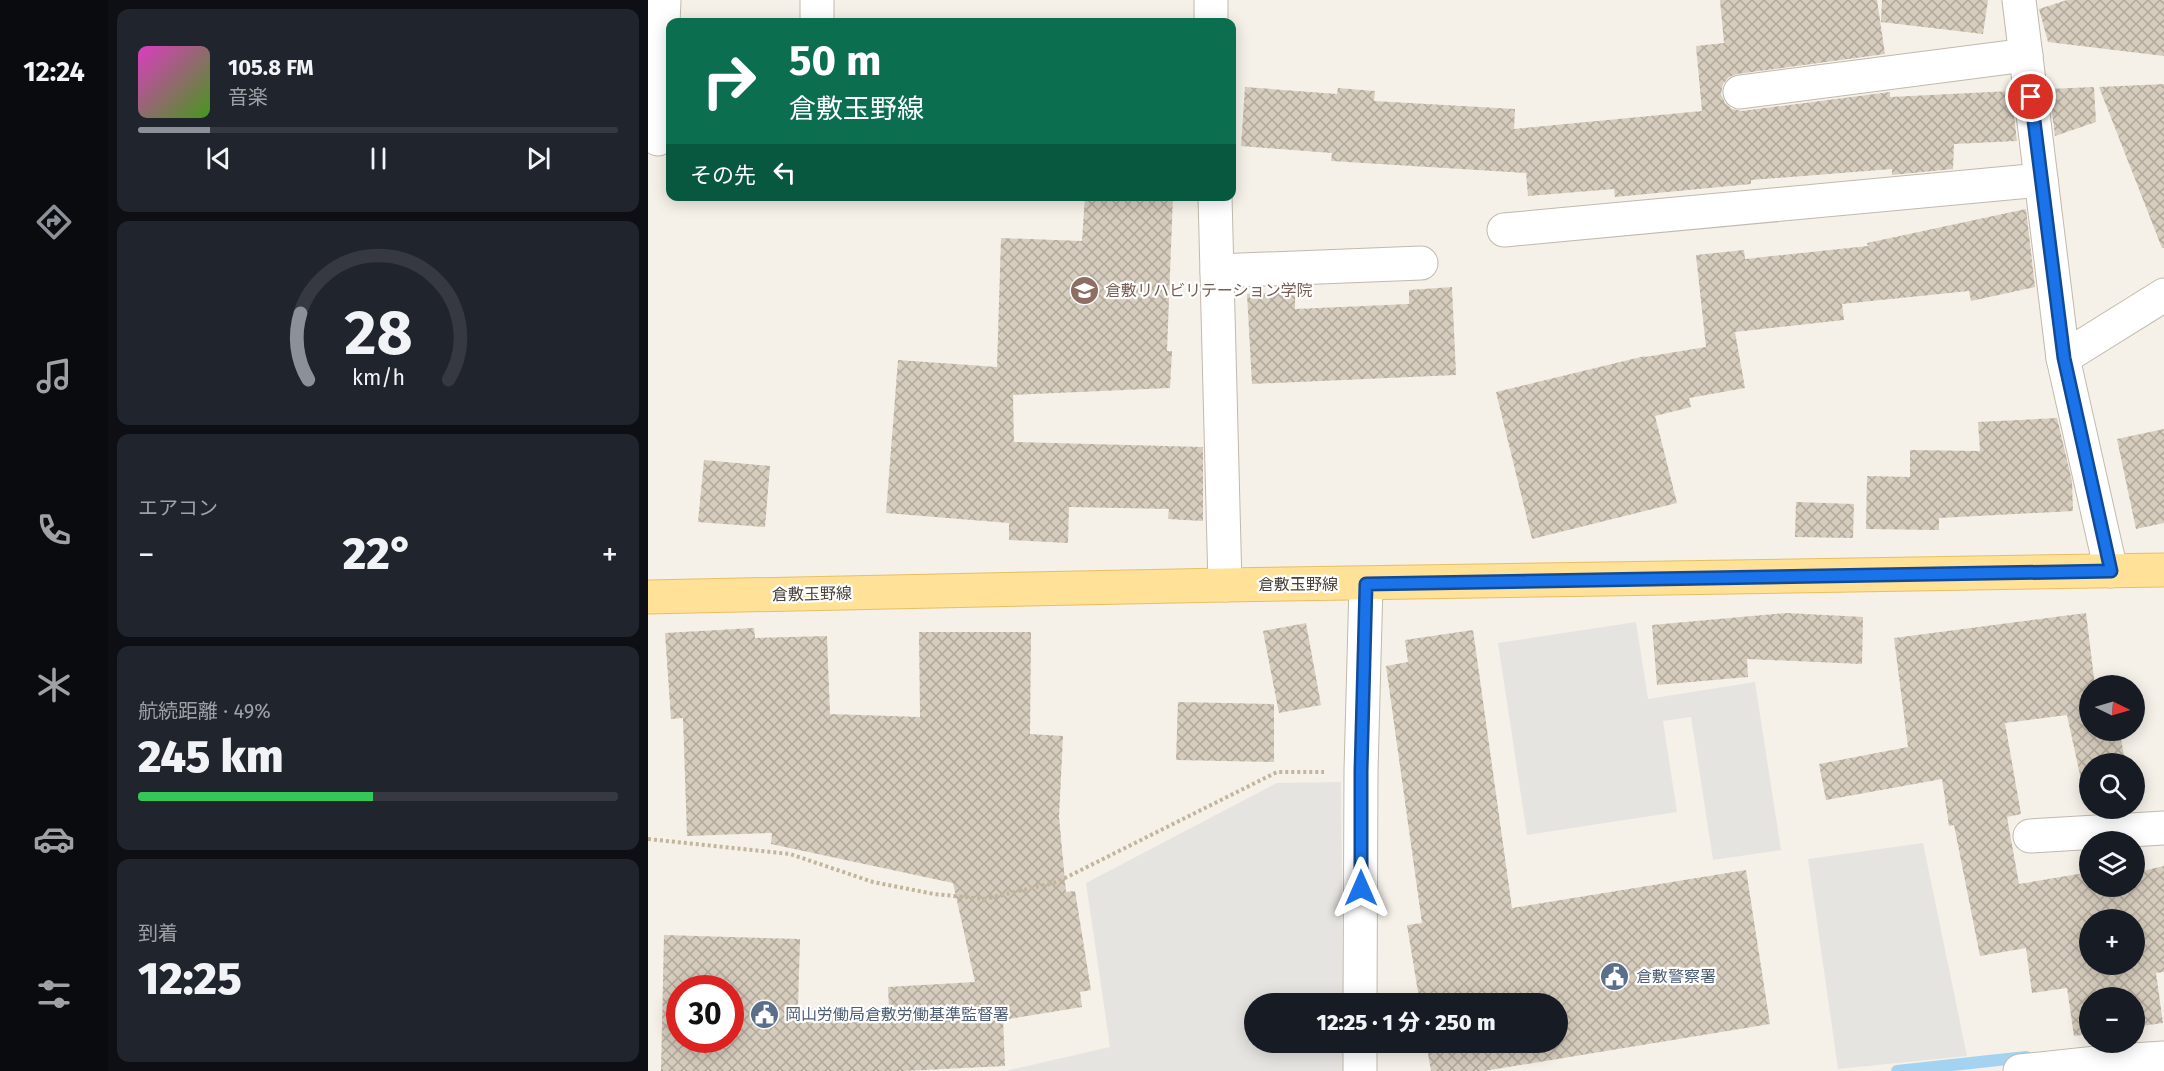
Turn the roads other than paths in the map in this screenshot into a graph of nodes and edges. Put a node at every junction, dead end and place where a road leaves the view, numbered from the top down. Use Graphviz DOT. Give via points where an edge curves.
graph roads {
  1 [pos="664,0"];
  2 [pos="817,0"];
  3 [pos="1211,0"];
  4 [pos="2019,0"];
  5 [pos="817,18"];
  6 [pos="1211,18"];
  7 [pos="2026,55"];
  8 [pos="1740,92"];
  9 [pos="659,138"];
  10 [pos="2041,180"];
  11 [pos="1215,201"];
  12 [pos="1504,230"];
  13 [pos="1421,263"];
  14 [pos="1217,271"];
  15 [pos="2164,296"];
  16 [pos="2064,358"];
  17 [pos="2164,570"];
  18 [pos="2111,571"];
  19 [pos="1366,584"];
  20 [pos="1225,585"];
  21 [pos="648,597"];
  22 [pos="2164,828"];
  23 [pos="2030,836"];
  24 [pos="1360,993"];
  25 [pos="1360,1053"];
  26 [pos="2158,1063"];
  27 [pos="1360,1071"];
  28 [pos="2020,1071"];
  1 -- 9 [label="street"];
  2 -- 5 [label="street"];
  3 -- 6 [label="street"];
  4 -- 7 [label="street"];
  7 -- 8 [label="street"];
  7 -- 10 [label="street"];
  10 -- 12 [label="street"];
  10 -- 16 [label="street"];
  11 -- 14 [label="street"];
  13 -- 14 [label="street"];
  14 -- 20 [label="street"];
  15 -- 16 [label="street"];
  16 -- 18 [label="street"];
  17 -- 18 [label="main road, 倉敷玉野線"];
  18 -- 19 [label="main road, 倉敷玉野線"];
  19 -- 20 [label="main road, 倉敷玉野線"];
  19 -- 24 [label="street"];
  20 -- 21 [label="main road, 倉敷玉野線"];
  22 -- 23 [label="street"];
  25 -- 27 [label="street"];
  26 -- 28 [label="street" via="2115,1061"];
}
